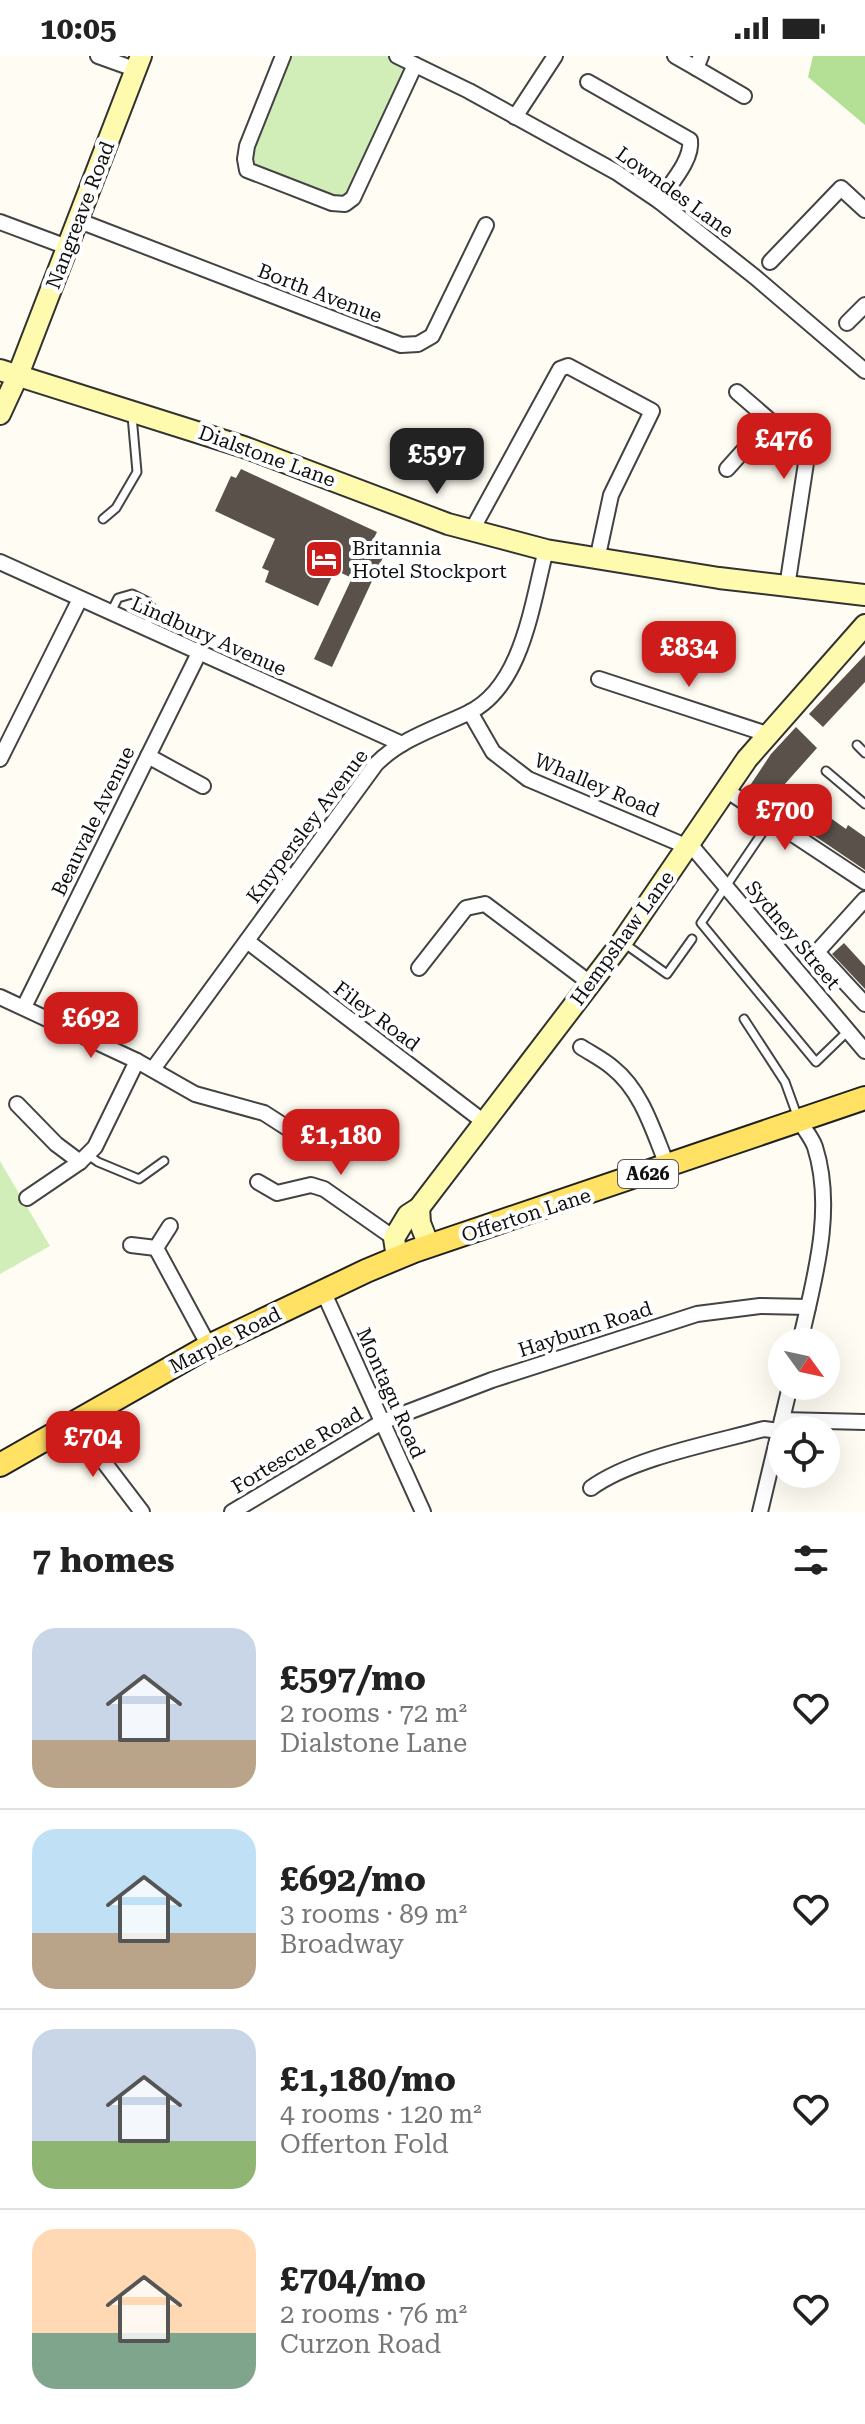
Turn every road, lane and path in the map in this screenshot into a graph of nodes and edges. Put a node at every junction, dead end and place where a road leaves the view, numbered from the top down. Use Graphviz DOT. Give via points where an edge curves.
graph roads {
  1 [pos="98,56"];
  2 [pos="283,56"];
  3 [pos="397,56"];
  4 [pos="555,56"];
  5 [pos="675,56"];
  6 [pos="699,62"];
  7 [pos="139,63"];
  8 [pos="415,65"];
  9 [pos="588,82"];
  10 [pos="744,96"];
  11 [pos="515,117"];
  12 [pos="659,201"];
  13 [pos="865,210"];
  14 [pos="77,220"];
  15 [pos="0,222"];
  16 [pos="486,225"];
  17 [pos="67,247"];
  18 [pos="770,262"];
  19 [pos="865,305"];
  20 [pos="847,323"];
  21 [pos="865,371"];
  22 [pos="9,372"];
  23 [pos="737,392"];
  24 [pos="132,410"];
  25 [pos="0,414"];
  26 [pos="770,421"];
  27 [pos="727,469"];
  28 [pos="103,519"];
  29 [pos="472,530"];
  30 [pos="546,550"];
  31 [pos="597,560"];
  32 [pos="0,562"];
  33 [pos="787,587"];
  34 [pos="856,594"];
  35 [pos="80,599"];
  36 [pos="110,614"];
  37 [pos="145,630"];
  38 [pos="860,630"];
  39 [pos="199,653"];
  40 [pos="599,679"];
  41 [pos="470,712"];
  42 [pos="767,734"];
  43 [pos="402,744"];
  44 [pos="857,745"];
  45 [pos="865,753"];
  46 [pos="148,756"];
  47 [pos="0,759"];
  48 [pos="826,771"];
  49 [pos="203,786"];
  50 [pos="726,790"];
  51 [pos="865,804"];
  52 [pos="771,820"];
  53 [pos="689,846"];
  54 [pos="865,882"];
  55 [pos="727,888"];
  56 [pos="865,899"];
  57 [pos="692,939"];
  58 [pos="247,941"];
  59 [pos="622,942"];
  60 [pos="419,968"];
  61 [pos="590,983"];
  62 [pos="0,997"];
  63 [pos="865,1004"];
  64 [pos="24,1007"];
  65 [pos="744,1019"];
  66 [pos="848,1031"];
  67 [pos="581,1047"];
  68 [pos="865,1051"];
  69 [pos="137,1061"];
  70 [pos="153,1069"];
  71 [pos="865,1098"];
  72 [pos="17,1104"];
  73 [pos="799,1120"];
  74 [pos="484,1122"];
  75 [pos="351,1124"];
  76 [pos="307,1139"];
  77 [pos="84,1158"];
  78 [pos="164,1161"];
  79 [pos="668,1167"];
  80 [pos="258,1182"];
  81 [pos="27,1198"];
  82 [pos="419,1208"];
  83 [pos="170,1226"];
  84 [pos="131,1245"];
  85 [pos="156,1248"];
  86 [pos="409,1248"];
  87 [pos="323,1291"];
  88 [pos="808,1307"];
  89 [pos="803,1328"];
  90 [pos="209,1346"];
  91 [pos="382,1422"];
  92 [pos="865,1422"];
  93 [pos="840,1423"];
  94 [pos="75,1424"];
  95 [pos="768,1428"];
  96 [pos="0,1465"];
  97 [pos="768,1479"];
  98 [pos="591,1488"];
  99 [pos="142,1512"];
  100 [pos="232,1512"];
  101 [pos="423,1512"];
  102 [pos="760,1512"];
  1 -- 7 [label="street"];
  2 -- 8 [label="street" via="247,146 247,170 345,204 353,198"];
  3 -- 8 [label="street, Lowndes Lane"];
  4 -- 11 [label="street"];
  5 -- 6 [label="street"];
  6 -- 10 [label="street"];
  7 -- 14 [label="street, Nangreave Road"];
  8 -- 11 [label="street, Lowndes Lane"];
  9 -- 12 [label="street" via="690,140 687,158"];
  11 -- 12 [label="street, Lowndes Lane"];
  12 -- 21 [label="street, Lowndes Lane"];
  13 -- 18 [label="street" via="841,188"];
  14 -- 16 [label="street, Borth Avenue" via="401,345 432,336"];
  14 -- 17 [label="street, Nangreave Road"];
  15 -- 17 [label="street"];
  17 -- 22 [label="street, Nangreave Road"];
  19 -- 20 [label="street"];
  22 -- 24 [label="street, Dialstone Lane"];
  22 -- 25 [label="street, Nangreave Road"];
  23 -- 26 [label="street"];
  24 -- 28 [label="lane" via="137,472 116,508"];
  24 -- 29 [label="street, Dialstone Lane"];
  26 -- 27 [label="street"];
  26 -- 33 [label="street" via="799,444 806,463"];
  29 -- 30 [label="street, Dialstone Lane"];
  29 -- 31 [label="street" via="560,369 568,366 652,411 611,495"];
  30 -- 31 [label="street, Dialstone Lane"];
  30 -- 41 [label="street, Knypersley Avenue" via="514,663 492,695"];
  31 -- 33 [label="street, Dialstone Lane"];
  32 -- 35 [label="street, Lindbury Avenue"];
  33 -- 34 [label="street, Dialstone Lane"];
  34 -- 38 [label="street"];
  35 -- 36 [label="street, Lindbury Avenue"];
  35 -- 47 [label="street"];
  36 -- 37 [label="street, Lindbury Avenue"];
  36 -- 37 [label="lane" via="118,598 132,594 153,610"];
  37 -- 39 [label="street, Lindbury Avenue"];
  38 -- 42 [label="street, Hempshaw Lane"];
  39 -- 43 [label="street, Lindbury Avenue"];
  39 -- 46 [label="street, Beauvale Avenue"];
  40 -- 42 [label="street"];
  41 -- 43 [label="street, Knypersley Avenue"];
  41 -- 53 [label="street, Whalley Road" via="493,752 528,779"];
  42 -- 50 [label="street, Hempshaw Lane"];
  43 -- 58 [label="street, Knypersley Avenue" via="364,779"];
  44 -- 45 [label="lane"];
  46 -- 49 [label="street"];
  46 -- 64 [label="street, Beauvale Avenue"];
  48 -- 51 [label="lane"];
  50 -- 52 [label="street"];
  50 -- 53 [label="street, Hempshaw Lane"];
  52 -- 54 [label="street"];
  52 -- 55 [label="lane"];
  53 -- 55 [label="street, Sydney Street"];
  53 -- 59 [label="street, Hempshaw Lane"];
  55 -- 66 [label="street, Sydney Street"];
  55 -- 66 [label="lane" via="701,923 816,1062"];
  56 -- 63 [label="street" via="817,952"];
  57 -- 59 [label="lane" via="667,974"];
  58 -- 70 [label="street, Knypersley Avenue"];
  58 -- 74 [label="street, Filey Road"];
  59 -- 61 [label="street, Hempshaw Lane"];
  60 -- 61 [label="street" via="466,908 485,904"];
  61 -- 74 [label="street, Hempshaw Lane"];
  62 -- 64 [label="street"];
  64 -- 69 [label="street"];
  65 -- 73 [label="lane" via="785,1082"];
  66 -- 68 [label="street, Sydney Street"];
  67 -- 79 [label="street" via="631,1086"];
  69 -- 70 [label="street"];
  69 -- 77 [label="street" via="101,1139"];
  70 -- 76 [label="street" via="195,1094 264,1113"];
  71 -- 73 [label="main road, Offerton Lane / A626"];
  72 -- 77 [label="street" via="49,1138"];
  73 -- 79 [label="main road, Offerton Lane / A626"];
  73 -- 88 [label="street" via="814,1145 824,1200"];
  74 -- 82 [label="street, Hempshaw Lane"];
  75 -- 76 [label="lane" via="335,1118"];
  77 -- 78 [label="lane" via="139,1179"];
  77 -- 81 [label="street"];
  79 -- 86 [label="main road, Offerton Lane / A626"];
  80 -- 86 [label="street" via="277,1193 311,1185 324,1189"];
  82 -- 86 [label="street" via="420,1223"];
  82 -- 86 [label="street, Hempshaw Lane" via="408,1215"];
  83 -- 85 [label="street"];
  84 -- 85 [label="street"];
  85 -- 90 [label="street"];
  86 -- 87 [label="main road, Marple Road / A626"];
  87 -- 90 [label="main road, Marple Road / A626"];
  87 -- 91 [label="street, Montagu Road"];
  88 -- 89 [label="street"];
  88 -- 91 [label="street, Hayburn Road" via="760,1306 697,1314 492,1380"];
  90 -- 94 [label="main road, Marple Road / A626"];
  91 -- 100 [label="street, Fortescue Road"];
  91 -- 101 [label="street, Montagu Road"];
  92 -- 93 [label="street"];
  94 -- 96 [label="main road, Marple Road / A626"];
  94 -- 99 [label="street"];
  95 -- 98 [label="street" via="636,1465"];
  97 -- 102 [label="street"];
}
